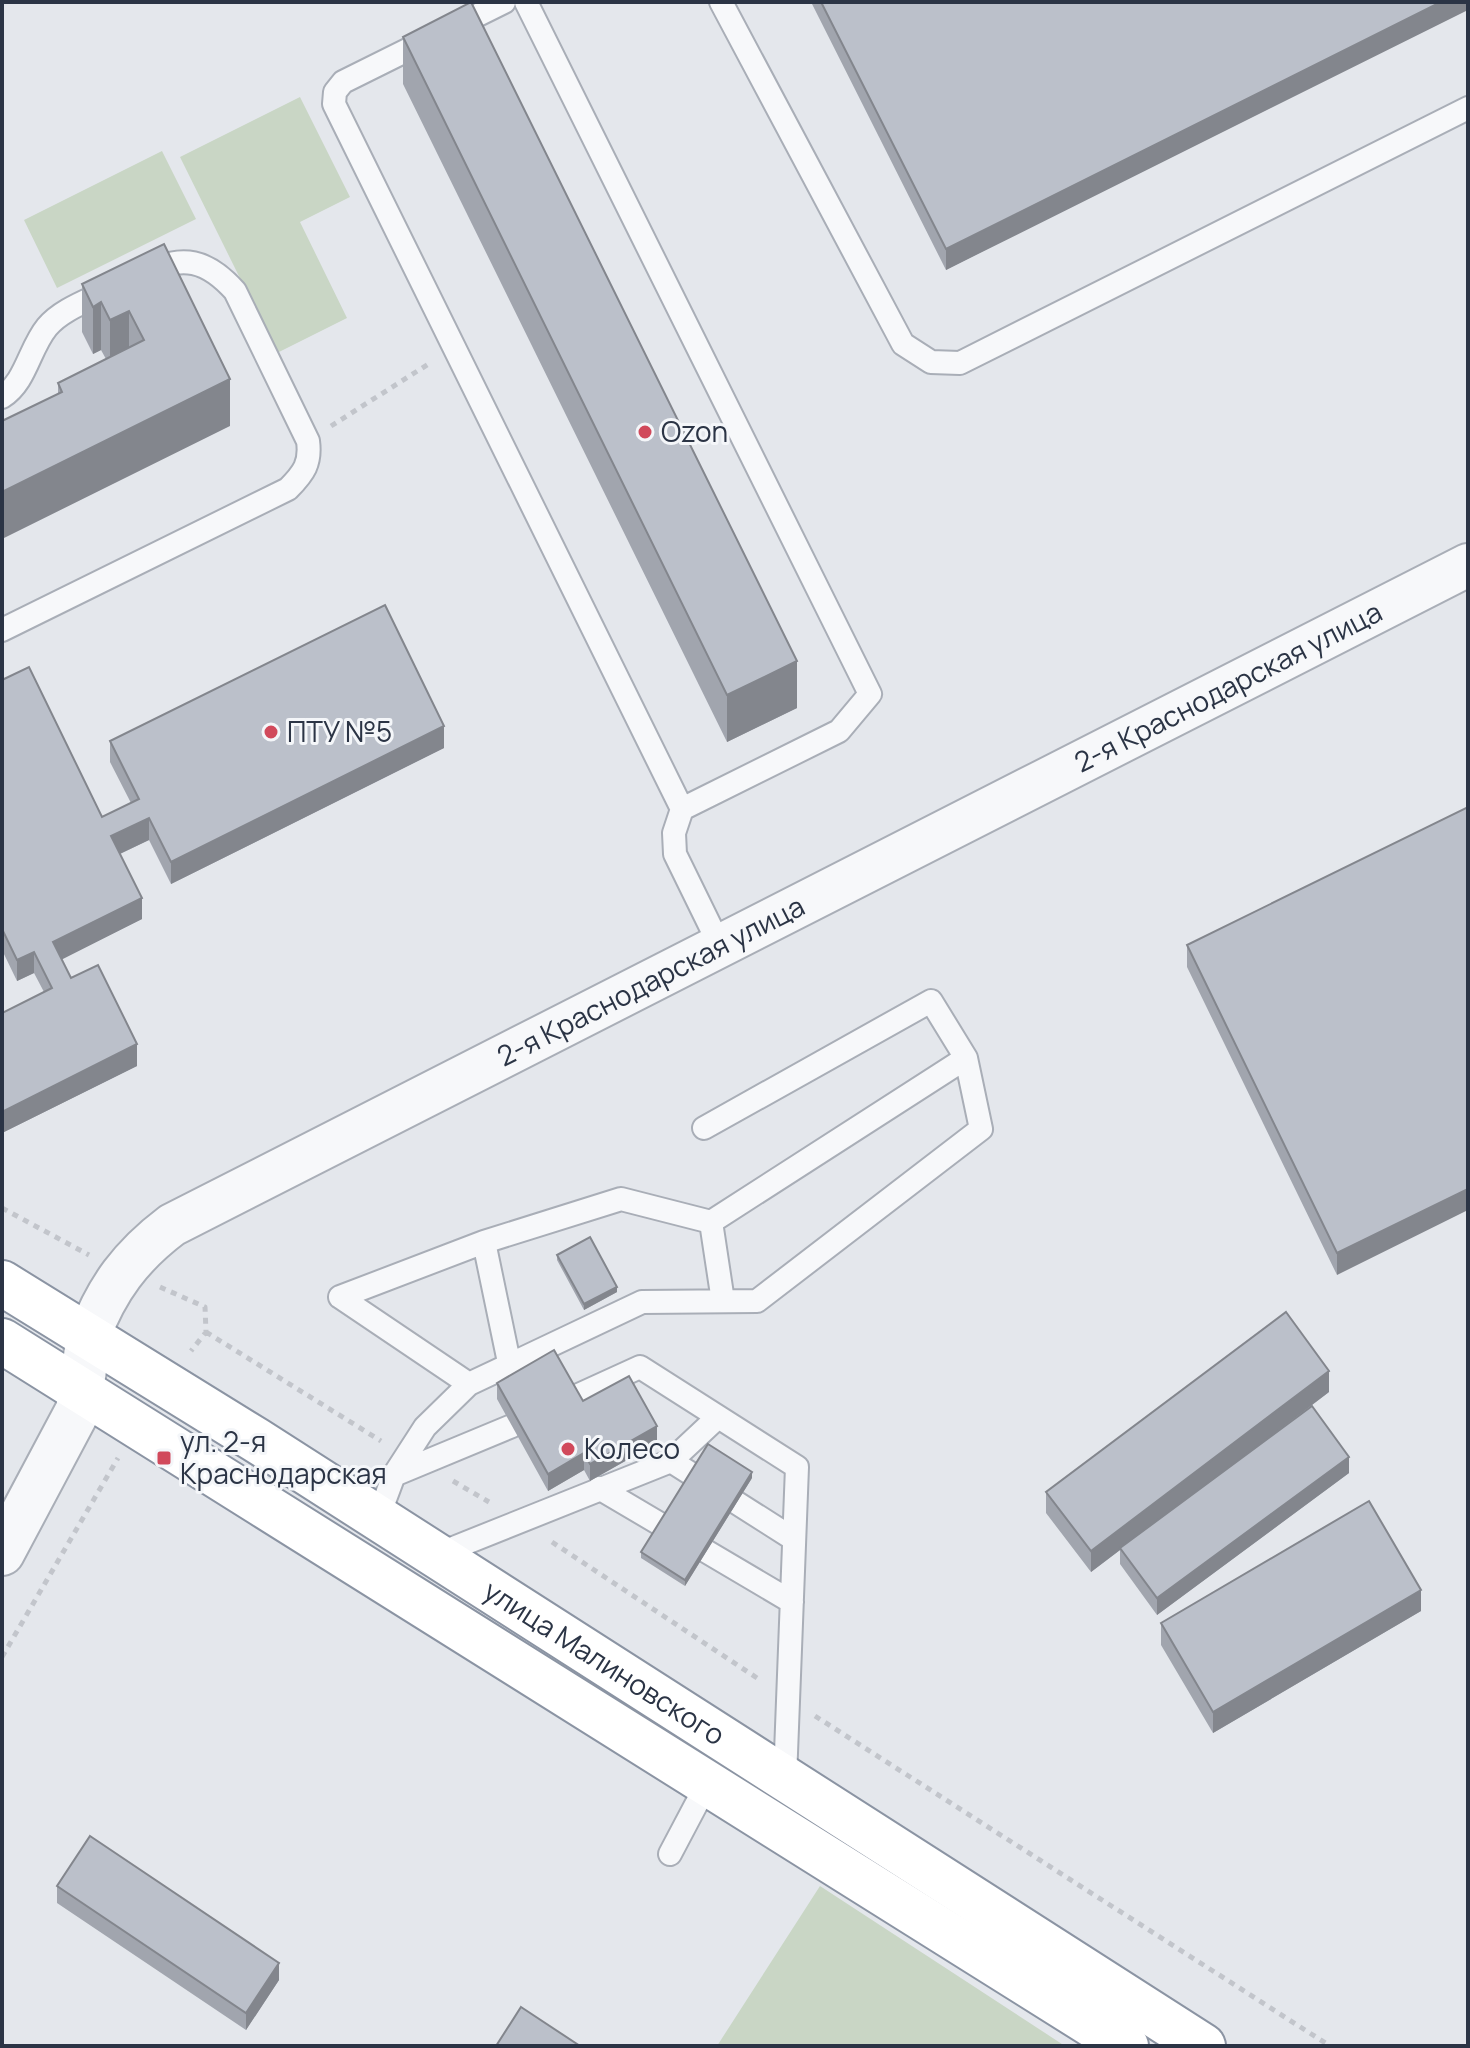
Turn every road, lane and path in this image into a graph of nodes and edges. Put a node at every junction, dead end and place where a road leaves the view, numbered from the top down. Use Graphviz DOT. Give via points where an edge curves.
graph roads {
  1 [pos="504,2"];
  2 [pos="526,2"];
  3 [pos="721,2"];
  4 [pos="1468,108"];
  5 [pos="454,347"];
  6 [pos="2,397"];
  7 [pos="308,441"];
  8 [pos="1468,565"];
  9 [pos="2,630"];
  10 [pos="682,809"];
  11 [pos="720,946"];
  12 [pos="966,1058"];
  13 [pos="704,1128"];
  14 [pos="2,1208"];
  15 [pos="711,1222"];
  16 [pos="49,1236"];
  17 [pos="484,1242"];
  18 [pos="2,1283"];
  19 [pos="723,1301"];
  20 [pos="205,1307"];
  21 [pos="206,1332"];
  22 [pos="89,1336"];
  23 [pos="2,1341"];
  24 [pos="510,1367"];
  25 [pos="469,1384"];
  26 [pos="83,1390"];
  27 [pos="572,1398"];
  28 [pos="718,1417"];
  29 [pos="512,1426"];
  30 [pos="118,1458"];
  31 [pos="671,1461"];
  32 [pos="394,1475"];
  33 [pos="599,1488"];
  34 [pos="378,1518"];
  35 [pos="792,1538"];
  36 [pos="2,1553"];
  37 [pos="436,1555"];
  38 [pos="792,1602"];
  39 [pos="2,1657"];
  40 [pos="785,1779"];
  41 [pos="708,1782"];
  42 [pos="670,1854"];
  43 [pos="1126,2046"];
  44 [pos="1203,2046"];
  1 -- 5 [label="lane" via="343,82 335,92 334,104"];
  2 -- 10 [label="lane" via="870,694 839,731"];
  3 -- 4 [label="lane" via="903,344 931,362 960,363"];
  5 -- 7 [label="path"];
  5 -- 10 [label="lane"];
  6 -- 7 [label="lane" via="19,380 49,324 63,313 183,259 202,262 235,291"];
  7 -- 9 [label="lane" via="310,458 288,489"];
  8 -- 11 [label="street, 2-я Краснодарская улица"];
  10 -- 11 [label="lane" via="674,833 675,854"];
  11 -- 22 [label="street, 2-я Краснодарская улица" via="172,1225 121,1270"];
  12 -- 13 [label="lane" via="931,1001"];
  12 -- 15 [label="lane"];
  12 -- 19 [label="lane" via="981,1129 757,1301"];
  14 -- 16 [label="path"];
  15 -- 17 [label="lane" via="621,1199"];
  15 -- 19 [label="lane"];
  17 -- 24 [label="lane"];
  17 -- 25 [label="lane" via="340,1297"];
  18 -- 22 [label="highway, улица Малиновского"];
  19 -- 24 [label="lane" via="642,1302"];
  20 -- 21 [label="path"];
  22 -- 26 [label="street, 2-я Краснодарская улица"];
  22 -- 34 [label="highway, улица Малиновского"];
  23 -- 26 [label="highway, улица Малиновского"];
  24 -- 25 [label="lane"];
  25 -- 32 [label="lane" via="425,1427"];
  26 -- 36 [label="street, 2-я Краснодарская улица" via="72,1427"];
  26 -- 41 [label="highway, улица Малиновского"];
  27 -- 28 [label="lane" via="640,1367"];
  28 -- 31 [label="lane"];
  28 -- 35 [label="lane" via="797,1467"];
  29 -- 32 [label="lane"];
  30 -- 39 [label="path"];
  31 -- 33 [label="lane"];
  31 -- 35 [label="lane"];
  32 -- 34 [label="lane"];
  33 -- 37 [label="lane"];
  33 -- 38 [label="lane"];
  34 -- 37 [label="highway, улица Малиновского"];
  35 -- 38 [label="lane"];
  37 -- 40 [label="highway, улица Малиновского"];
  38 -- 40 [label="lane"];
  40 -- 44 [label="highway, улица Малиновского"];
  41 -- 42 [label="lane"];
  41 -- 43 [label="highway, улица Малиновского"];
}
